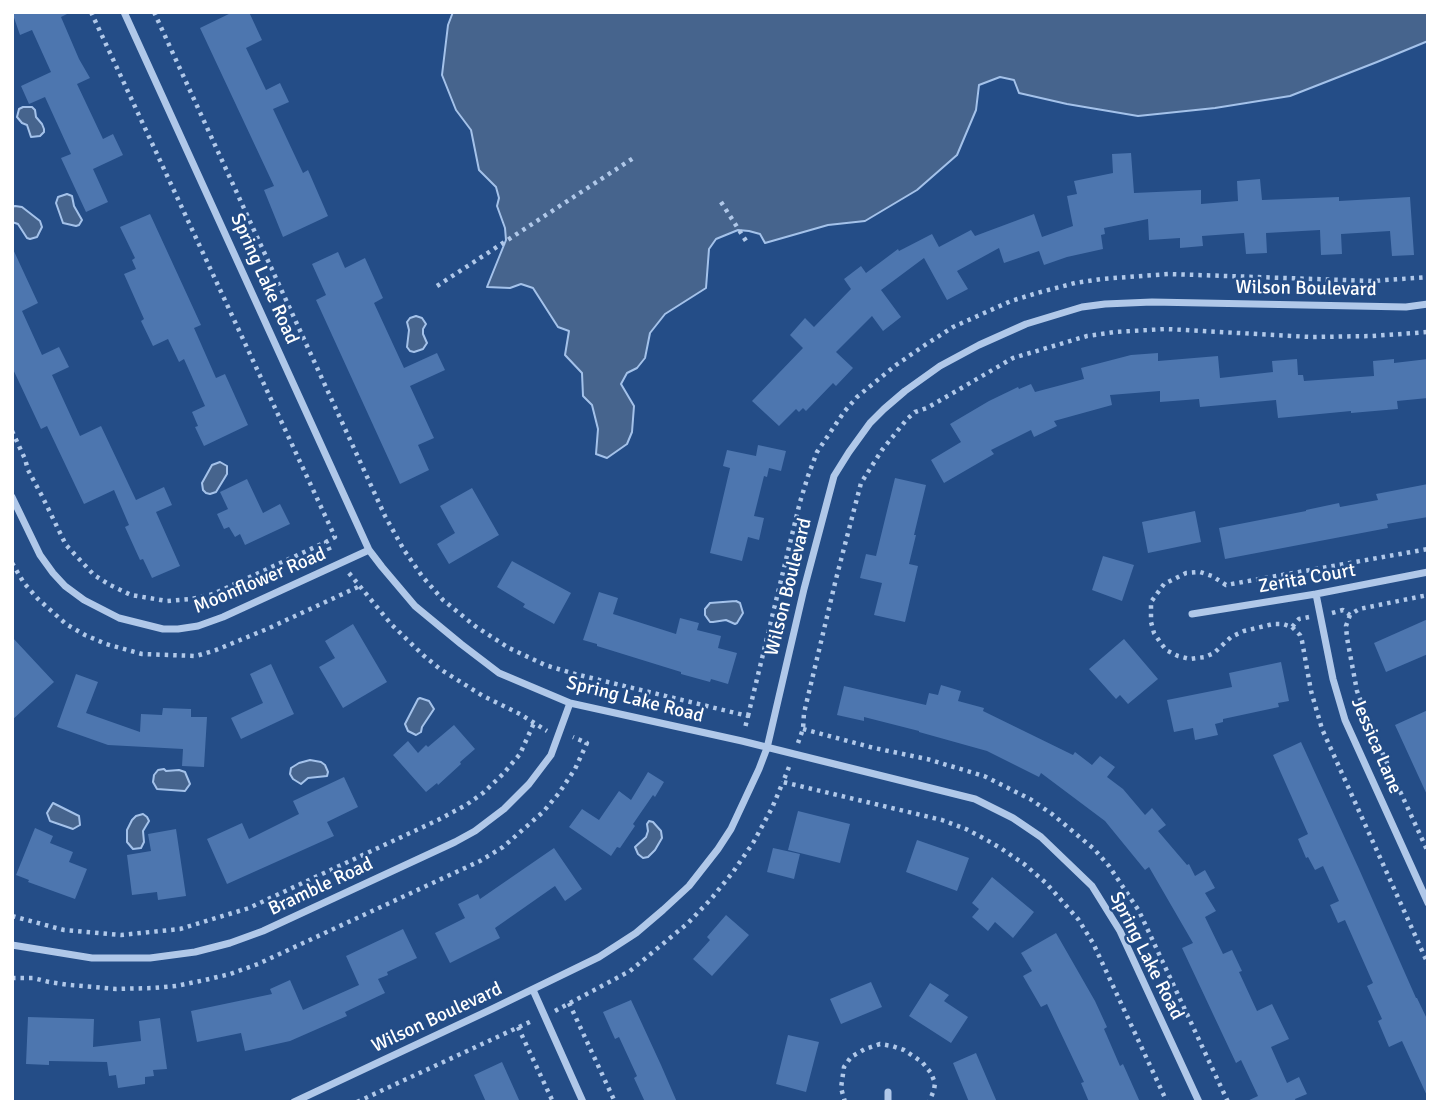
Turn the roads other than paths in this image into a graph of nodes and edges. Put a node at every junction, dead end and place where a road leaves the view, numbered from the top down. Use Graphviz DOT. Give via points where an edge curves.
graph roads {
  1 [pos="124,12"];
  2 [pos="1428,304"];
  3 [pos="12,497"];
  4 [pos="369,550"];
  5 [pos="1428,572"];
  6 [pos="1317,594"];
  7 [pos="1192,614"];
  8 [pos="570,703"];
  9 [pos="767,748"];
  10 [pos="1428,903"];
  11 [pos="12,945"];
  12 [pos="533,990"];
  13 [pos="888,1092"];
  14 [pos="294,1102"];
  15 [pos="583,1102"];
  16 [pos="888,1102"];
  17 [pos="1199,1102"];
  1 -- 4 [label="street, Spring Lake Road"];
  2 -- 9 [label="street, Wilson Boulevard" via="1105,304 1026,324 940,366 870,424 834,476"];
  3 -- 4 [label="street, Moonflower Road" via="40,555 65,586 119,618 163,629 198,626 223,617"];
  4 -- 8 [label="street, Spring Lake Road" via="415,606 499,673"];
  5 -- 6 [label="street, Zerita Court"];
  6 -- 7 [label="street, Zerita Court"];
  6 -- 10 [label="street, Jessica Lane" via="1345,720"];
  8 -- 9 [label="street, Spring Lake Road"];
  8 -- 11 [label="street, Bramble Road" via="551,755 529,785 475,831 263,931 195,952 150,958 92,958"];
  9 -- 12 [label="street, Wilson Boulevard" via="731,829 689,886 636,933"];
  9 -- 17 [label="street, Spring Lake Road" via="975,799 1041,838 1092,886 1120,931"];
  12 -- 14 [label="street, Wilson Boulevard"];
  12 -- 15 [label="street"];
  13 -- 16 [label="street"];
}
